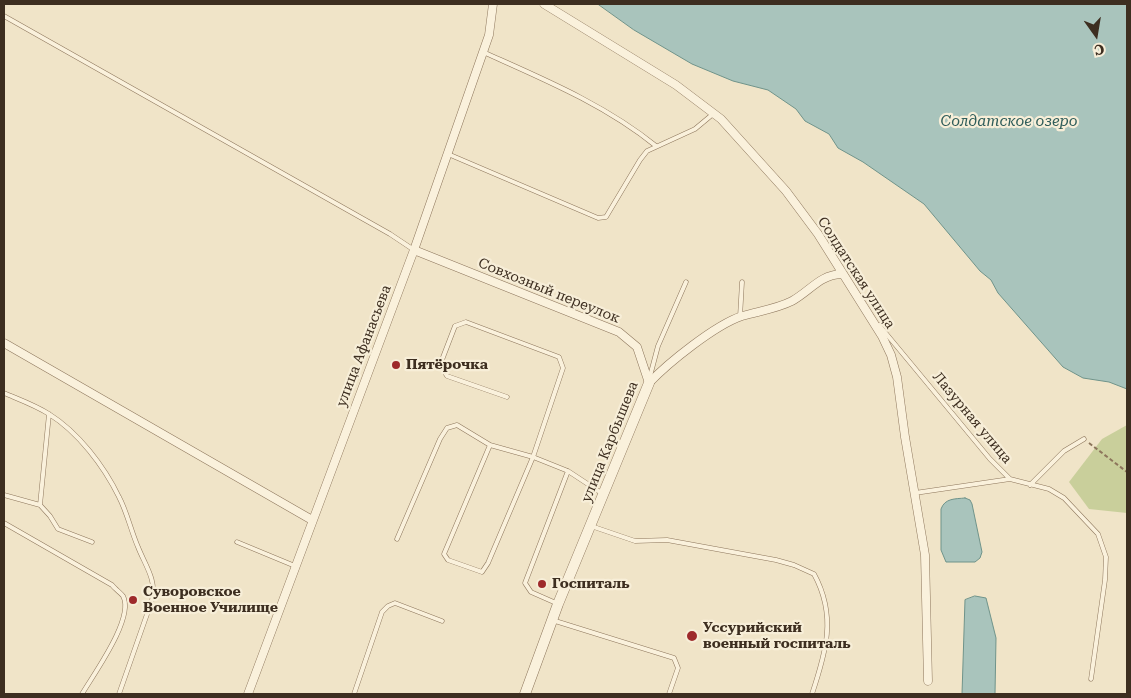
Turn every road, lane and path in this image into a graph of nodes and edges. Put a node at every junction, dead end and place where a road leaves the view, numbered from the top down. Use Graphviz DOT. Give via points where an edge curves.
graph roads {
  1 [pos="493,4"];
  2 [pos="544,4"];
  3 [pos="4,16"];
  4 [pos="483,52"];
  5 [pos="714,112"];
  6 [pos="656,146"];
  7 [pos="448,154"];
  8 [pos="414,250"];
  9 [pos="842,274"];
  10 [pos="686,282"];
  11 [pos="742,282"];
  12 [pos="870,314"];
  13 [pos="740,317"];
  14 [pos="4,343"];
  15 [pos="649,383"];
  16 [pos="4,392"];
  17 [pos="506,397"];
  18 [pos="49,414"];
  19 [pos="1084,439"];
  20 [pos="490,445"];
  21 [pos="533,457"];
  22 [pos="568,472"];
  23 [pos="1127,472"];
  24 [pos="1010,479"];
  25 [pos="1030,485"];
  26 [pos="914,493"];
  27 [pos="603,494"];
  28 [pos="4,495"];
  29 [pos="40,505"];
  30 [pos="312,520"];
  31 [pos="4,523"];
  32 [pos="591,526"];
  33 [pos="397,539"];
  34 [pos="92,542"];
  35 [pos="237,542"];
  36 [pos="295,566"];
  37 [pos="558,604"];
  38 [pos="552,620"];
  39 [pos="442,621"];
  40 [pos="1091,679"];
  41 [pos="928,681"];
  42 [pos="82,694"];
  43 [pos="119,694"];
  44 [pos="248,694"];
  45 [pos="354,694"];
  46 [pos="525,694"];
  47 [pos="669,694"];
  48 [pos="812,694"];
  1 -- 4 [label="street, улица Афанасьева" via="490,35"];
  2 -- 5 [label="street, Солдатская улица"];
  3 -- 8 [label="lane"];
  4 -- 6 [label="lane" via="609,113"];
  4 -- 7 [label="street, улица Афанасьева"];
  5 -- 6 [label="lane" via="694,129"];
  5 -- 9 [label="street, Солдатская улица" via="767,166 818,234"];
  6 -- 7 [label="lane" via="640,160 606,217 598,218"];
  7 -- 8 [label="street, улица Афанасьева"];
  8 -- 15 [label="street, Совхозный переулок" via="619,332 637,347"];
  8 -- 30 [label="street, улица Афанасьева"];
  9 -- 12 [label="street, Солдатская улица"];
  9 -- 13 [label="street, улица Карбышева" via="830,274 776,308"];
  10 -- 15 [label="lane" via="658,346"];
  11 -- 13 [label="lane"];
  12 -- 24 [label="lane, Лазурная улица"];
  12 -- 26 [label="street, Солдатская улица" via="891,355 897,377"];
  13 -- 15 [label="street, улица Карбышева" via="667,363"];
  14 -- 30 [label="street"];
  15 -- 27 [label="street, улица Карбышева"];
  16 -- 18 [label="lane"];
  17 -- 21 [label="lane" via="447,376 440,365 455,326 466,322 559,357 564,368"];
  18 -- 29 [label="lane"];
  18 -- 43 [label="lane" via="76,436 102,468 120,498 152,576 152,600"];
  19 -- 23 [label="path"];
  19 -- 25 [label="lane" via="1064,451"];
  20 -- 21 [label="lane"];
  20 -- 21 [label="lane" via="444,554 448,560 482,572"];
  20 -- 33 [label="lane" via="457,425 447,428"];
  21 -- 22 [label="lane"];
  22 -- 27 [label="lane"];
  22 -- 37 [label="lane" via="525,583 531,592"];
  24 -- 25 [label="lane, Лазурная улица"];
  24 -- 26 [label="lane"];
  25 -- 40 [label="lane, Лазурная улица" via="1049,489 1064,498 1098,534 1106,557"];
  26 -- 41 [label="street, Солдатская улица" via="924,555"];
  27 -- 32 [label="street, улица Карбышева"];
  28 -- 29 [label="lane"];
  29 -- 34 [label="lane" via="58,529"];
  30 -- 36 [label="street, улица Афанасьева"];
  31 -- 42 [label="lane" via="112,586 123,597 122,625"];
  32 -- 37 [label="street, улица Карбышева"];
  32 -- 48 [label="lane" via="635,541 667,540 776,560 814,574 828,608 822,661"];
  35 -- 36 [label="lane"];
  36 -- 44 [label="street, улица Афанасьева"];
  37 -- 38 [label="street, улица Карбышева"];
  38 -- 46 [label="street, улица Карбышева"];
  38 -- 47 [label="lane" via="674,658 678,668"];
  39 -- 45 [label="lane" via="395,603 388,606 382,612"];
}
